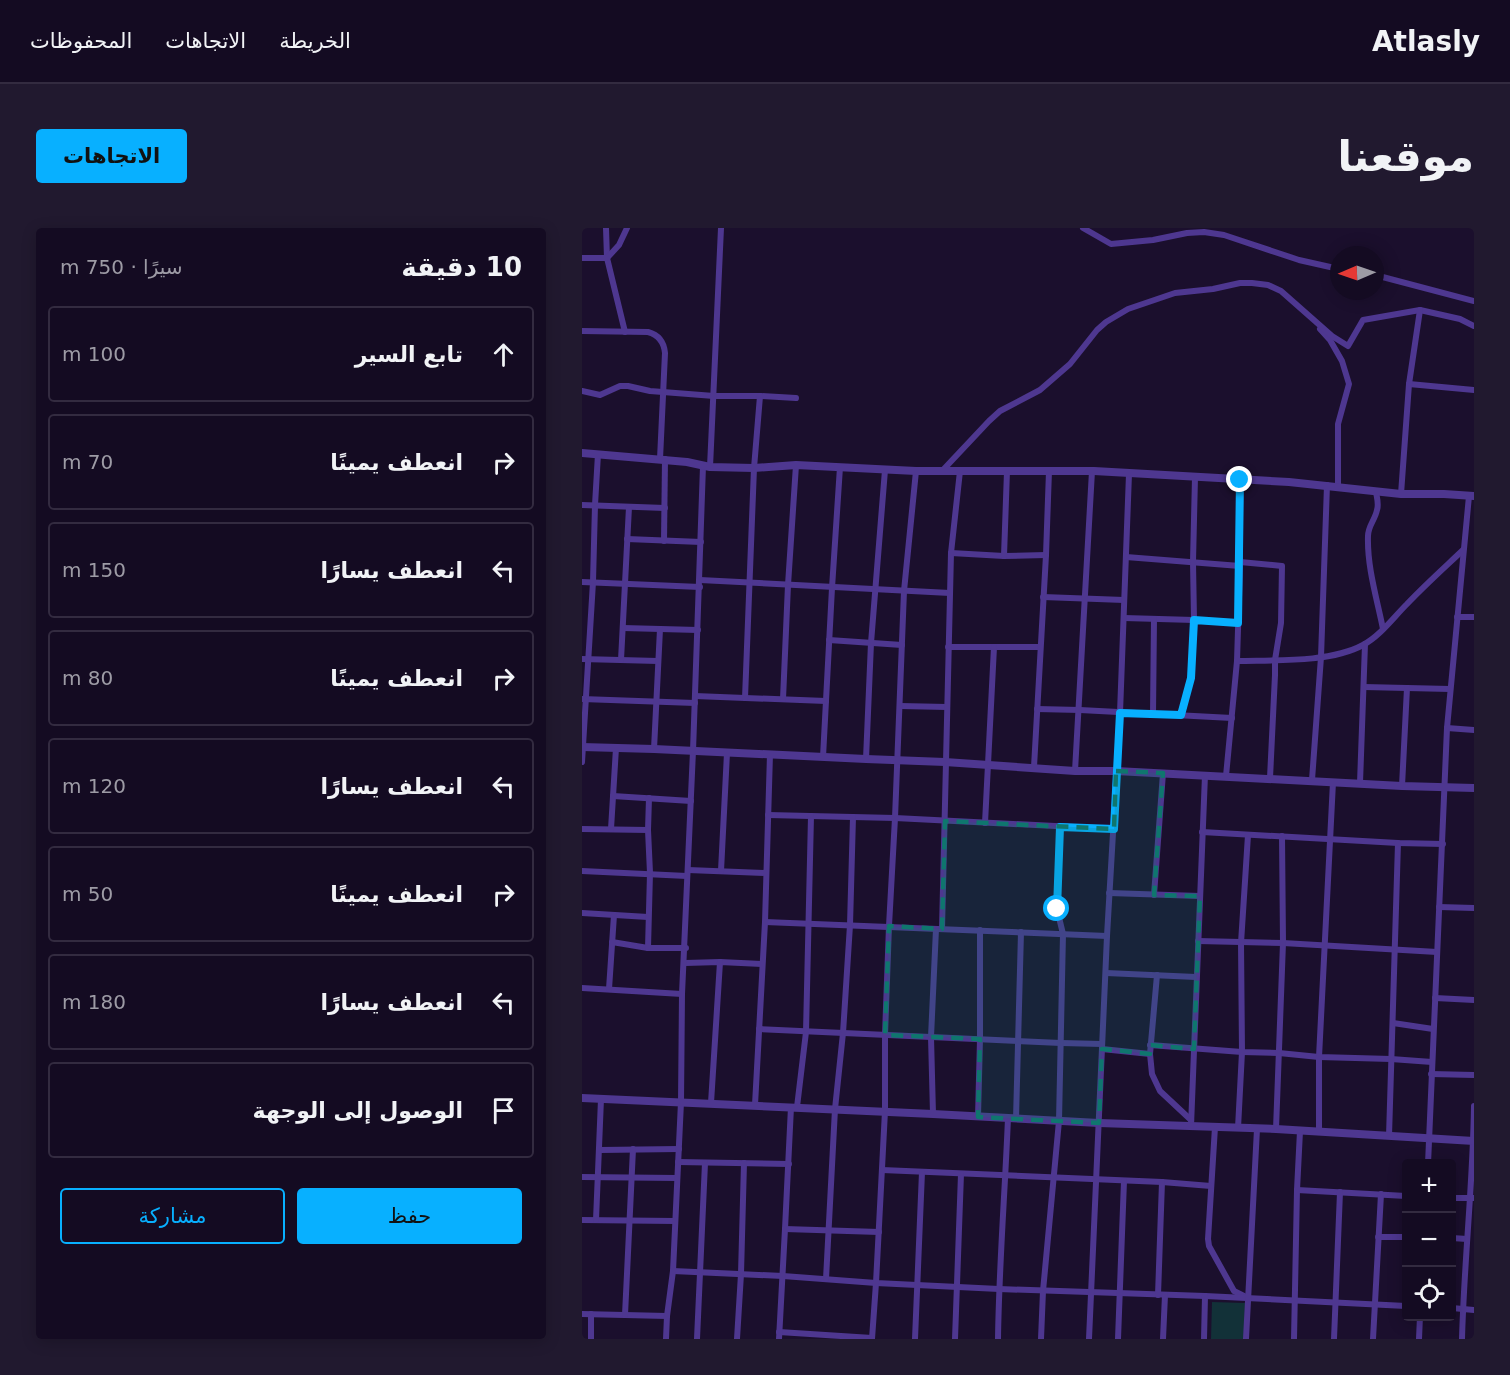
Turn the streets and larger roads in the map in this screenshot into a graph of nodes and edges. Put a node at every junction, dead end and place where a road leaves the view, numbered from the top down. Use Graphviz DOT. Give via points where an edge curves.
graph roads {
  1 [pos="606,228"];
  2 [pos="627,228"];
  3 [pos="721,228"];
  4 [pos="1083,228"];
  5 [pos="582,258"];
  6 [pos="607,258"];
  7 [pos="1330,267"];
  8 [pos="1384,277"];
  9 [pos="1474,301"];
  10 [pos="1420,310"];
  11 [pos="1303,311"];
  12 [pos="1474,326"];
  13 [pos="582,331"];
  14 [pos="625,332"];
  15 [pos="1409,384"];
  16 [pos="1474,390"];
  17 [pos="582,391"];
  18 [pos="663,392"];
  19 [pos="714,396"];
  20 [pos="760,396"];
  21 [pos="796,398"];
  22 [pos="582,453"];
  23 [pos="598,454"];
  24 [pos="663,459"];
  25 [pos="796,465"];
  26 [pos="706,467"];
  27 [pos="840,467"];
  28 [pos="754,468"];
  29 [pos="885,470"];
  30 [pos="916,471"];
  31 [pos="942,471"];
  32 [pos="960,471"];
  33 [pos="1007,471"];
  34 [pos="1049,471"];
  35 [pos="1092,471"];
  36 [pos="1130,474"];
  37 [pos="1195,477"];
  38 [pos="1240,480"];
  39 [pos="1327,486"];
  40 [pos="1338,487"];
  41 [pos="1376,492"];
  42 [pos="1401,494"];
  43 [pos="1472,496"];
  44 [pos="582,505"];
  45 [pos="595,505"];
  46 [pos="629,507"];
  47 [pos="665,508"];
  48 [pos="627,539"];
  49 [pos="664,541"];
  50 [pos="701,542"];
  51 [pos="1463,550"];
  52 [pos="951,553"];
  53 [pos="1046,555"];
  54 [pos="1004,556"];
  55 [pos="1126,557"];
  56 [pos="1193,562"];
  57 [pos="1240,564"];
  58 [pos="582,582"];
  59 [pos="593,582"];
  60 [pos="750,582"];
  61 [pos="625,584"];
  62 [pos="700,584"];
  63 [pos="788,585"];
  64 [pos="832,588"];
  65 [pos="875,589"];
  66 [pos="904,591"];
  67 [pos="950,593"];
  68 [pos="1043,597"];
  69 [pos="1086,598"];
  70 [pos="1124,600"];
  71 [pos="1457,617"];
  72 [pos="1474,617"];
  73 [pos="1124,618"];
  74 [pos="1154,619"];
  75 [pos="1194,620"];
  76 [pos="1238,623"];
  77 [pos="623,628"];
  78 [pos="660,629"];
  79 [pos="1383,629"];
  80 [pos="698,630"];
  81 [pos="829,640"];
  82 [pos="871,643"];
  83 [pos="1365,644"];
  84 [pos="902,645"];
  85 [pos="948,647"];
  86 [pos="994,647"];
  87 [pos="1040,647"];
  88 [pos="1321,657"];
  89 [pos="585,659"];
  90 [pos="621,660"];
  91 [pos="1275,660"];
  92 [pos="658,661"];
  93 [pos="1237,661"];
  94 [pos="1364,687"];
  95 [pos="1407,688"];
  96 [pos="1450,689"];
  97 [pos="745,698"];
  98 [pos="584,699"];
  99 [pos="695,699"];
  100 [pos="783,699"];
  101 [pos="826,701"];
  102 [pos="656,702"];
  103 [pos="900,706"];
  104 [pos="947,707"];
  105 [pos="1037,709"];
  106 [pos="1080,710"];
  107 [pos="1120,713"];
  108 [pos="1153,714"];
  109 [pos="1181,715"];
  110 [pos="1232,718"];
  111 [pos="1447,728"];
  112 [pos="1474,730"];
  113 [pos="582,747"];
  114 [pos="616,748"];
  115 [pos="654,749"];
  116 [pos="693,751"];
  117 [pos="727,753"];
  118 [pos="770,754"];
  119 [pos="824,757"];
  120 [pos="866,759"];
  121 [pos="898,760"];
  122 [pos="582,762"];
  123 [pos="945,762"];
  124 [pos="989,765"];
  125 [pos="1034,767"];
  126 [pos="1075,771"];
  127 [pos="1116,771"];
  128 [pos="1163,773"];
  129 [pos="1204,775"];
  130 [pos="1226,776"];
  131 [pos="1270,778"];
  132 [pos="1312,780"];
  133 [pos="1333,782"];
  134 [pos="1360,783"];
  135 [pos="1402,786"];
  136 [pos="1445,787"];
  137 [pos="1474,788"];
  138 [pos="613,796"];
  139 [pos="649,798"];
  140 [pos="691,801"];
  141 [pos="768,815"];
  142 [pos="811,816"];
  143 [pos="853,817"];
  144 [pos="895,818"];
  145 [pos="945,821"];
  146 [pos="985,823"];
  147 [pos="1060,827"];
  148 [pos="582,829"];
  149 [pos="611,829"];
  150 [pos="1114,829"];
  151 [pos="648,830"];
  152 [pos="1202,832"];
  153 [pos="1248,835"];
  154 [pos="1282,837"];
  155 [pos="1330,839"];
  156 [pos="1398,843"];
  157 [pos="1443,844"];
  158 [pos="582,871"];
  159 [pos="721,871"];
  160 [pos="650,873"];
  161 [pos="687,873"];
  162 [pos="766,873"];
  163 [pos="1109,893"];
  164 [pos="1154,895"];
  165 [pos="1200,896"];
  166 [pos="1439,907"];
  167 [pos="1474,908"];
  168 [pos="582,913"];
  169 [pos="614,915"];
  170 [pos="648,916"];
  171 [pos="765,922"];
  172 [pos="810,923"];
  173 [pos="850,925"];
  174 [pos="889,926"];
  175 [pos="939,929"];
  176 [pos="980,930"];
  177 [pos="1021,932"];
  178 [pos="1063,934"];
  179 [pos="1107,936"];
  180 [pos="1198,941"];
  181 [pos="612,942"];
  182 [pos="1241,943"];
  183 [pos="1283,944"];
  184 [pos="1324,946"];
  185 [pos="648,948"];
  186 [pos="686,948"];
  187 [pos="1395,950"];
  188 [pos="1437,952"];
  189 [pos="720,962"];
  190 [pos="685,963"];
  191 [pos="762,964"];
  192 [pos="1106,973"];
  193 [pos="1157,975"];
  194 [pos="1196,977"];
  195 [pos="582,988"];
  196 [pos="609,988"];
  197 [pos="682,994"];
  198 [pos="1435,998"];
  199 [pos="1474,1000"];
  200 [pos="1393,1023"];
  201 [pos="759,1029"];
  202 [pos="1433,1029"];
  203 [pos="806,1032"];
  204 [pos="843,1033"];
  205 [pos="885,1035"];
  206 [pos="932,1037"];
  207 [pos="980,1039"];
  208 [pos="1019,1041"];
  209 [pos="1061,1043"];
  210 [pos="1102,1046"];
  211 [pos="1150,1046"];
  212 [pos="1194,1049"];
  213 [pos="1242,1053"];
  214 [pos="1279,1053"];
  215 [pos="1150,1054"];
  216 [pos="1319,1057"];
  217 [pos="1391,1059"];
  218 [pos="1432,1062"];
  219 [pos="1431,1074"];
  220 [pos="1474,1075"];
  221 [pos="582,1098"];
  222 [pos="601,1099"];
  223 [pos="681,1102"];
  224 [pos="711,1103"];
  225 [pos="755,1105"];
  226 [pos="1474,1106"];
  227 [pos="794,1107"];
  228 [pos="835,1109"];
  229 [pos="885,1112"];
  230 [pos="933,1114"];
  231 [pos="978,1117"];
  232 [pos="1012,1118"];
  233 [pos="1059,1121"];
  234 [pos="1099,1123"];
  235 [pos="1191,1123"];
  236 [pos="1215,1127"];
  237 [pos="1238,1128"];
  238 [pos="1257,1129"];
  239 [pos="1276,1129"];
  240 [pos="1300,1131"];
  241 [pos="1319,1131"];
  242 [pos="1389,1136"];
  243 [pos="1430,1139"];
  244 [pos="1474,1141"];
  245 [pos="633,1149"];
  246 [pos="679,1149"];
  247 [pos="600,1150"];
  248 [pos="1428,1159"];
  249 [pos="678,1162"];
  250 [pos="705,1163"];
  251 [pos="744,1163"];
  252 [pos="789,1164"];
  253 [pos="882,1170"];
  254 [pos="922,1172"];
  255 [pos="961,1174"];
  256 [pos="1006,1176"];
  257 [pos="582,1177"];
  258 [pos="632,1177"];
  259 [pos="598,1178"];
  260 [pos="677,1178"];
  261 [pos="1053,1178"];
  262 [pos="1095,1180"];
  263 [pos="1124,1181"];
  264 [pos="1162,1182"];
  265 [pos="1211,1186"];
  266 [pos="1297,1190"];
  267 [pos="1340,1192"];
  268 [pos="1381,1194"];
  269 [pos="1402,1196"];
  270 [pos="1456,1198"];
  271 [pos="1472,1198"];
  272 [pos="582,1220"];
  273 [pos="596,1220"];
  274 [pos="630,1221"];
  275 [pos="675,1221"];
  276 [pos="786,1229"];
  277 [pos="828,1230"];
  278 [pos="879,1232"];
  279 [pos="1378,1237"];
  280 [pos="1402,1237"];
  281 [pos="1456,1238"];
  282 [pos="1467,1239"];
  283 [pos="673,1271"];
  284 [pos="700,1272"];
  285 [pos="741,1274"];
  286 [pos="783,1276"];
  287 [pos="825,1279"];
  288 [pos="876,1283"];
  289 [pos="917,1285"];
  290 [pos="956,1287"];
  291 [pos="999,1289"];
  292 [pos="1043,1291"];
  293 [pos="1090,1292"];
  294 [pos="1119,1293"];
  295 [pos="1162,1295"];
  296 [pos="1204,1296"];
  297 [pos="1248,1298"];
  298 [pos="1295,1300"];
  299 [pos="1335,1302"];
  300 [pos="1375,1304"];
  301 [pos="1402,1306"];
  302 [pos="1456,1308"];
  303 [pos="1463,1309"];
  304 [pos="1474,1310"];
  305 [pos="582,1314"];
  306 [pos="591,1314"];
  307 [pos="625,1315"];
  308 [pos="667,1316"];
  309 [pos="1420,1321"];
  310 [pos="779,1336"];
  311 [pos="827,1337"];
  312 [pos="591,1339"];
  313 [pos="666,1339"];
  314 [pos="697,1339"];
  315 [pos="737,1339"];
  316 [pos="872,1339"];
  317 [pos="915,1339"];
  318 [pos="955,1339"];
  319 [pos="998,1339"];
  320 [pos="1041,1339"];
  321 [pos="1089,1339"];
  322 [pos="1118,1339"];
  323 [pos="1163,1339"];
  324 [pos="1204,1339"];
  325 [pos="1246,1339"];
  326 [pos="1293,1339"];
  327 [pos="1334,1339"];
  328 [pos="1373,1339"];
  329 [pos="1419,1339"];
  330 [pos="1462,1339"];
  1 -- 6 [label="street"];
  2 -- 6 [label="street"];
  3 -- 19 [label="street"];
  4 -- 7 [label="street" via="1111,244 1187,233 1224,235"];
  5 -- 6 [label="street"];
  6 -- 14 [label="street"];
  8 -- 9 [label="street"];
  10 -- 11 [label="street" via="1363,320 1348,346"];
  10 -- 12 [label="street"];
  10 -- 15 [label="street"];
  11 -- 31 [label="street" via="1281,291 1252,283 1175,293 1128,309 1097,330 1070,364 1040,390 1000,411"];
  11 -- 40 [label="street" via="1330,340 1349,384 1338,424"];
  13 -- 14 [label="street"];
  14 -- 18 [label="street" via="648,332 662,341"];
  15 -- 16 [label="street"];
  15 -- 42 [label="street"];
  17 -- 18 [label="street" via="600,395 628,386"];
  18 -- 19 [label="street"];
  18 -- 24 [label="street"];
  19 -- 20 [label="street"];
  19 -- 26 [label="street"];
  20 -- 21 [label="street"];
  20 -- 28 [label="street"];
  22 -- 23 [label="street"];
  23 -- 24 [label="street"];
  23 -- 45 [label="street"];
  24 -- 26 [label="street"];
  24 -- 47 [label="street"];
  25 -- 27 [label="street"];
  25 -- 28 [label="street"];
  25 -- 63 [label="street"];
  26 -- 28 [label="street"];
  26 -- 50 [label="street"];
  27 -- 29 [label="street"];
  27 -- 64 [label="street"];
  28 -- 60 [label="street"];
  29 -- 30 [label="street"];
  29 -- 65 [label="street"];
  30 -- 31 [label="street"];
  30 -- 66 [label="street"];
  31 -- 32 [label="street"];
  32 -- 33 [label="street"];
  32 -- 52 [label="street"];
  33 -- 34 [label="street"];
  33 -- 54 [label="street"];
  34 -- 35 [label="street"];
  34 -- 53 [label="street"];
  35 -- 36 [label="street"];
  35 -- 69 [label="street"];
  36 -- 37 [label="street"];
  36 -- 55 [label="street"];
  37 -- 38 [label="street"];
  37 -- 56 [label="street"];
  38 -- 39 [label="street"];
  38 -- 57 [label="street"];
  39 -- 40 [label="street"];
  39 -- 88 [label="street"];
  40 -- 41 [label="street"];
  41 -- 42 [label="street"];
  41 -- 79 [label="street" via="1378,507 1368,543"];
  42 -- 43 [label="street"];
  43 -- 51 [label="street"];
  44 -- 45 [label="street"];
  45 -- 46 [label="street"];
  45 -- 59 [label="street"];
  46 -- 47 [label="street"];
  46 -- 48 [label="street"];
  47 -- 49 [label="street"];
  48 -- 49 [label="street"];
  48 -- 61 [label="street"];
  49 -- 50 [label="street"];
  50 -- 62 [label="street"];
  51 -- 71 [label="street"];
  51 -- 79 [label="street"];
  52 -- 54 [label="street"];
  52 -- 67 [label="street"];
  53 -- 54 [label="street"];
  53 -- 68 [label="street"];
  55 -- 56 [label="street"];
  55 -- 70 [label="street"];
  56 -- 57 [label="street"];
  56 -- 75 [label="street"];
  57 -- 76 [label="street"];
  57 -- 91 [label="street" via="1282,566 1281,623"];
  58 -- 59 [label="street"];
  59 -- 61 [label="street"];
  59 -- 89 [label="street"];
  60 -- 62 [label="street"];
  60 -- 63 [label="street"];
  60 -- 97 [label="street"];
  61 -- 62 [label="street"];
  61 -- 77 [label="street"];
  62 -- 80 [label="street"];
  63 -- 64 [label="street"];
  63 -- 100 [label="street"];
  64 -- 65 [label="street"];
  64 -- 81 [label="street"];
  65 -- 66 [label="street"];
  65 -- 82 [label="street"];
  66 -- 67 [label="street"];
  66 -- 84 [label="street"];
  67 -- 85 [label="street"];
  68 -- 69 [label="street"];
  68 -- 87 [label="street"];
  69 -- 70 [label="street"];
  69 -- 106 [label="street"];
  70 -- 73 [label="street"];
  71 -- 72 [label="street"];
  71 -- 96 [label="street"];
  73 -- 74 [label="street"];
  73 -- 107 [label="street"];
  74 -- 75 [label="street"];
  74 -- 108 [label="street"];
  75 -- 76 [label="street"];
  75 -- 109 [label="street" via="1191,678"];
  76 -- 93 [label="street"];
  77 -- 78 [label="street"];
  77 -- 90 [label="street"];
  78 -- 80 [label="street"];
  78 -- 92 [label="street"];
  79 -- 83 [label="street"];
  80 -- 99 [label="street"];
  81 -- 82 [label="street"];
  81 -- 101 [label="street"];
  82 -- 84 [label="street"];
  82 -- 120 [label="street"];
  83 -- 88 [label="street"];
  83 -- 94 [label="street"];
  84 -- 103 [label="street"];
  85 -- 86 [label="street"];
  85 -- 104 [label="street"];
  86 -- 87 [label="street"];
  86 -- 124 [label="street"];
  87 -- 105 [label="street"];
  88 -- 91 [label="street"];
  88 -- 132 [label="street"];
  89 -- 90 [label="street"];
  89 -- 98 [label="street"];
  90 -- 92 [label="street"];
  91 -- 93 [label="street"];
  91 -- 131 [label="street"];
  92 -- 102 [label="street"];
  93 -- 110 [label="street"];
  94 -- 95 [label="street"];
  94 -- 134 [label="street"];
  95 -- 96 [label="street"];
  95 -- 135 [label="street"];
  96 -- 111 [label="street"];
  97 -- 99 [label="street"];
  97 -- 100 [label="street"];
  98 -- 102 [label="street"];
  98 -- 113 [label="street"];
  99 -- 102 [label="street"];
  99 -- 116 [label="street"];
  100 -- 101 [label="street"];
  101 -- 119 [label="street"];
  102 -- 115 [label="street"];
  103 -- 104 [label="street"];
  103 -- 121 [label="street"];
  104 -- 123 [label="street"];
  105 -- 106 [label="street"];
  105 -- 125 [label="street"];
  106 -- 107 [label="street"];
  106 -- 126 [label="street"];
  107 -- 108 [label="street"];
  107 -- 127 [label="street"];
  108 -- 109 [label="street"];
  109 -- 110 [label="street"];
  110 -- 130 [label="street"];
  111 -- 112 [label="street"];
  111 -- 136 [label="street"];
  113 -- 114 [label="street"];
  113 -- 122 [label="street"];
  114 -- 115 [label="street"];
  114 -- 138 [label="street"];
  115 -- 116 [label="street"];
  116 -- 117 [label="street"];
  116 -- 140 [label="street"];
  117 -- 118 [label="street"];
  117 -- 159 [label="street"];
  118 -- 119 [label="street"];
  118 -- 141 [label="street"];
  119 -- 120 [label="street"];
  120 -- 121 [label="street"];
  121 -- 123 [label="street"];
  121 -- 144 [label="street"];
  123 -- 124 [label="street"];
  123 -- 145 [label="street"];
  124 -- 125 [label="street"];
  124 -- 146 [label="street"];
  125 -- 126 [label="street"];
  126 -- 127 [label="street"];
  127 -- 128 [label="street"];
  127 -- 150 [label="street"];
  128 -- 129 [label="street"];
  128 -- 164 [label="street"];
  129 -- 130 [label="street"];
  129 -- 152 [label="street"];
  130 -- 131 [label="street"];
  131 -- 132 [label="street"];
  132 -- 133 [label="street"];
  133 -- 134 [label="street"];
  133 -- 155 [label="street"];
  134 -- 135 [label="street"];
  135 -- 136 [label="street"];
  136 -- 137 [label="street"];
  136 -- 157 [label="street"];
  138 -- 139 [label="street"];
  138 -- 149 [label="street"];
  139 -- 140 [label="street"];
  139 -- 151 [label="street"];
  140 -- 161 [label="street"];
  141 -- 142 [label="street"];
  141 -- 162 [label="street"];
  142 -- 143 [label="street"];
  142 -- 172 [label="street"];
  143 -- 144 [label="street"];
  143 -- 173 [label="street"];
  144 -- 145 [label="street"];
  144 -- 174 [label="street"];
  145 -- 146 [label="street"];
  145 -- 175 [label="street"];
  146 -- 147 [label="street"];
  147 -- 150 [label="street"];
  147 -- 178 [label="street" via="1057,909"];
  148 -- 149 [label="street"];
  149 -- 151 [label="street"];
  150 -- 163 [label="street"];
  151 -- 160 [label="street"];
  152 -- 153 [label="street"];
  152 -- 165 [label="street"];
  153 -- 154 [label="street"];
  153 -- 182 [label="street"];
  154 -- 155 [label="street"];
  154 -- 183 [label="street"];
  155 -- 156 [label="street"];
  155 -- 184 [label="street"];
  156 -- 157 [label="street"];
  156 -- 187 [label="street"];
  157 -- 166 [label="street"];
  158 -- 160 [label="street"];
  159 -- 161 [label="street"];
  159 -- 162 [label="street"];
  160 -- 161 [label="street"];
  160 -- 170 [label="street"];
  161 -- 186 [label="street"];
  162 -- 171 [label="street"];
  163 -- 164 [label="street"];
  163 -- 179 [label="street"];
  164 -- 165 [label="street"];
  165 -- 180 [label="street"];
  166 -- 167 [label="street"];
  166 -- 188 [label="street"];
  168 -- 169 [label="street"];
  169 -- 170 [label="street"];
  169 -- 181 [label="street"];
  170 -- 185 [label="street"];
  171 -- 172 [label="street"];
  171 -- 191 [label="street"];
  172 -- 173 [label="street"];
  172 -- 203 [label="street"];
  173 -- 174 [label="street"];
  173 -- 204 [label="street"];
  174 -- 175 [label="street"];
  174 -- 205 [label="street"];
  175 -- 176 [label="street"];
  175 -- 206 [label="street"];
  176 -- 177 [label="street"];
  176 -- 207 [label="street"];
  177 -- 178 [label="street"];
  177 -- 208 [label="street"];
  178 -- 179 [label="street"];
  178 -- 209 [label="street"];
  179 -- 192 [label="street"];
  180 -- 182 [label="street"];
  180 -- 194 [label="street"];
  181 -- 185 [label="street"];
  181 -- 196 [label="street"];
  182 -- 183 [label="street"];
  182 -- 213 [label="street"];
  183 -- 184 [label="street"];
  183 -- 214 [label="street"];
  184 -- 187 [label="street"];
  184 -- 216 [label="street"];
  185 -- 186 [label="street"];
  186 -- 190 [label="street"];
  187 -- 188 [label="street"];
  187 -- 200 [label="street"];
  188 -- 198 [label="street"];
  189 -- 190 [label="street"];
  189 -- 191 [label="street"];
  189 -- 224 [label="street"];
  190 -- 197 [label="street"];
  191 -- 201 [label="street"];
  192 -- 193 [label="street"];
  192 -- 210 [label="street"];
  193 -- 194 [label="street"];
  193 -- 211 [label="street"];
  194 -- 212 [label="street"];
  195 -- 196 [label="street"];
  196 -- 197 [label="street"];
  197 -- 223 [label="street"];
  198 -- 199 [label="street"];
  198 -- 202 [label="street"];
  200 -- 202 [label="street"];
  200 -- 217 [label="street"];
  201 -- 203 [label="street"];
  201 -- 225 [label="street"];
  202 -- 218 [label="street"];
  203 -- 204 [label="street"];
  203 -- 227 [label="street"];
  204 -- 205 [label="street"];
  204 -- 228 [label="street"];
  205 -- 206 [label="street"];
  205 -- 229 [label="street"];
  206 -- 207 [label="street"];
  206 -- 230 [label="street"];
  207 -- 208 [label="street"];
  207 -- 231 [label="street"];
  208 -- 209 [label="street"];
  208 -- 232 [label="street"];
  209 -- 210 [label="street"];
  209 -- 233 [label="street"];
  210 -- 215 [label="street"];
  210 -- 234 [label="street"];
  211 -- 212 [label="street"];
  211 -- 215 [label="street"];
  212 -- 213 [label="street"];
  212 -- 235 [label="street"];
  213 -- 214 [label="street"];
  213 -- 237 [label="street"];
  214 -- 216 [label="street"];
  214 -- 239 [label="street"];
  215 -- 235 [label="street" via="1152,1074 1160,1091"];
  216 -- 217 [label="street"];
  216 -- 241 [label="street"];
  217 -- 218 [label="street"];
  217 -- 242 [label="street"];
  218 -- 219 [label="street"];
  219 -- 220 [label="street"];
  219 -- 243 [label="street"];
  221 -- 222 [label="street"];
  222 -- 223 [label="street"];
  222 -- 247 [label="street"];
  223 -- 224 [label="street"];
  223 -- 246 [label="street"];
  224 -- 225 [label="street"];
  225 -- 227 [label="street"];
  226 -- 244 [label="street"];
  227 -- 228 [label="street"];
  227 -- 252 [label="street"];
  228 -- 229 [label="street"];
  228 -- 277 [label="street"];
  229 -- 230 [label="street"];
  229 -- 253 [label="street"];
  230 -- 231 [label="street"];
  231 -- 232 [label="street"];
  232 -- 233 [label="street"];
  232 -- 256 [label="street"];
  233 -- 234 [label="street"];
  233 -- 261 [label="street"];
  234 -- 235 [label="street"];
  234 -- 262 [label="street"];
  235 -- 236 [label="street"];
  236 -- 237 [label="street"];
  236 -- 265 [label="street"];
  237 -- 238 [label="street"];
  238 -- 239 [label="street"];
  238 -- 297 [label="street"];
  239 -- 240 [label="street"];
  240 -- 241 [label="street"];
  240 -- 266 [label="street"];
  241 -- 242 [label="street"];
  242 -- 243 [label="street"];
  243 -- 244 [label="street"];
  243 -- 248 [label="street"];
  244 -- 271 [label="street"];
  245 -- 246 [label="street"];
  245 -- 247 [label="street"];
  245 -- 258 [label="street"];
  246 -- 249 [label="street"];
  247 -- 259 [label="street"];
  249 -- 250 [label="street"];
  249 -- 260 [label="street"];
  250 -- 251 [label="street"];
  250 -- 284 [label="street"];
  251 -- 252 [label="street"];
  251 -- 285 [label="street"];
  252 -- 276 [label="street"];
  253 -- 254 [label="street"];
  253 -- 278 [label="street"];
  254 -- 255 [label="street"];
  254 -- 289 [label="street"];
  255 -- 256 [label="street"];
  255 -- 290 [label="street"];
  256 -- 261 [label="street"];
  256 -- 291 [label="street"];
  257 -- 259 [label="street"];
  258 -- 259 [label="street"];
  258 -- 260 [label="street"];
  258 -- 274 [label="street"];
  259 -- 273 [label="street"];
  260 -- 275 [label="street"];
  261 -- 262 [label="street"];
  261 -- 292 [label="street"];
  262 -- 263 [label="street"];
  262 -- 293 [label="street"];
  263 -- 264 [label="street"];
  263 -- 294 [label="street"];
  264 -- 265 [label="street"];
  264 -- 295 [label="street"];
  265 -- 297 [label="street" via="1209,1246 1234,1291"];
  266 -- 267 [label="street"];
  266 -- 298 [label="street"];
  267 -- 268 [label="street"];
  267 -- 299 [label="street"];
  268 -- 269 [label="street"];
  268 -- 279 [label="street"];
  270 -- 271 [label="street"];
  271 -- 282 [label="street"];
  272 -- 273 [label="street"];
  273 -- 274 [label="street"];
  274 -- 275 [label="street"];
  274 -- 307 [label="street"];
  275 -- 283 [label="street"];
  276 -- 277 [label="street"];
  276 -- 286 [label="street"];
  277 -- 278 [label="street"];
  277 -- 287 [label="street"];
  278 -- 288 [label="street"];
  279 -- 280 [label="street"];
  279 -- 300 [label="street"];
  281 -- 282 [label="street"];
  282 -- 303 [label="street"];
  283 -- 284 [label="street"];
  283 -- 308 [label="street"];
  284 -- 285 [label="street"];
  284 -- 314 [label="street"];
  285 -- 286 [label="street"];
  285 -- 315 [label="street"];
  286 -- 287 [label="street"];
  286 -- 310 [label="street"];
  287 -- 288 [label="street"];
  288 -- 289 [label="street"];
  288 -- 316 [label="street"];
  289 -- 290 [label="street"];
  289 -- 317 [label="street"];
  290 -- 291 [label="street"];
  290 -- 318 [label="street"];
  291 -- 292 [label="street"];
  291 -- 319 [label="street"];
  292 -- 293 [label="street"];
  292 -- 320 [label="street"];
  293 -- 294 [label="street"];
  293 -- 321 [label="street"];
  294 -- 295 [label="street"];
  294 -- 322 [label="street"];
  295 -- 296 [label="street"];
  295 -- 323 [label="street"];
  296 -- 297 [label="street"];
  296 -- 324 [label="street"];
  297 -- 298 [label="street"];
  297 -- 325 [label="street"];
  298 -- 299 [label="street"];
  298 -- 326 [label="street"];
  299 -- 300 [label="street"];
  299 -- 327 [label="street"];
  300 -- 301 [label="street"];
  300 -- 328 [label="street"];
  302 -- 303 [label="street"];
  303 -- 304 [label="street"];
  303 -- 330 [label="street"];
  305 -- 306 [label="street"];
  306 -- 307 [label="street"];
  306 -- 312 [label="street"];
  307 -- 308 [label="street"];
  308 -- 313 [label="street"];
  309 -- 329 [label="street"];
  310 -- 311 [label="street"];
  311 -- 316 [label="street"];
}
